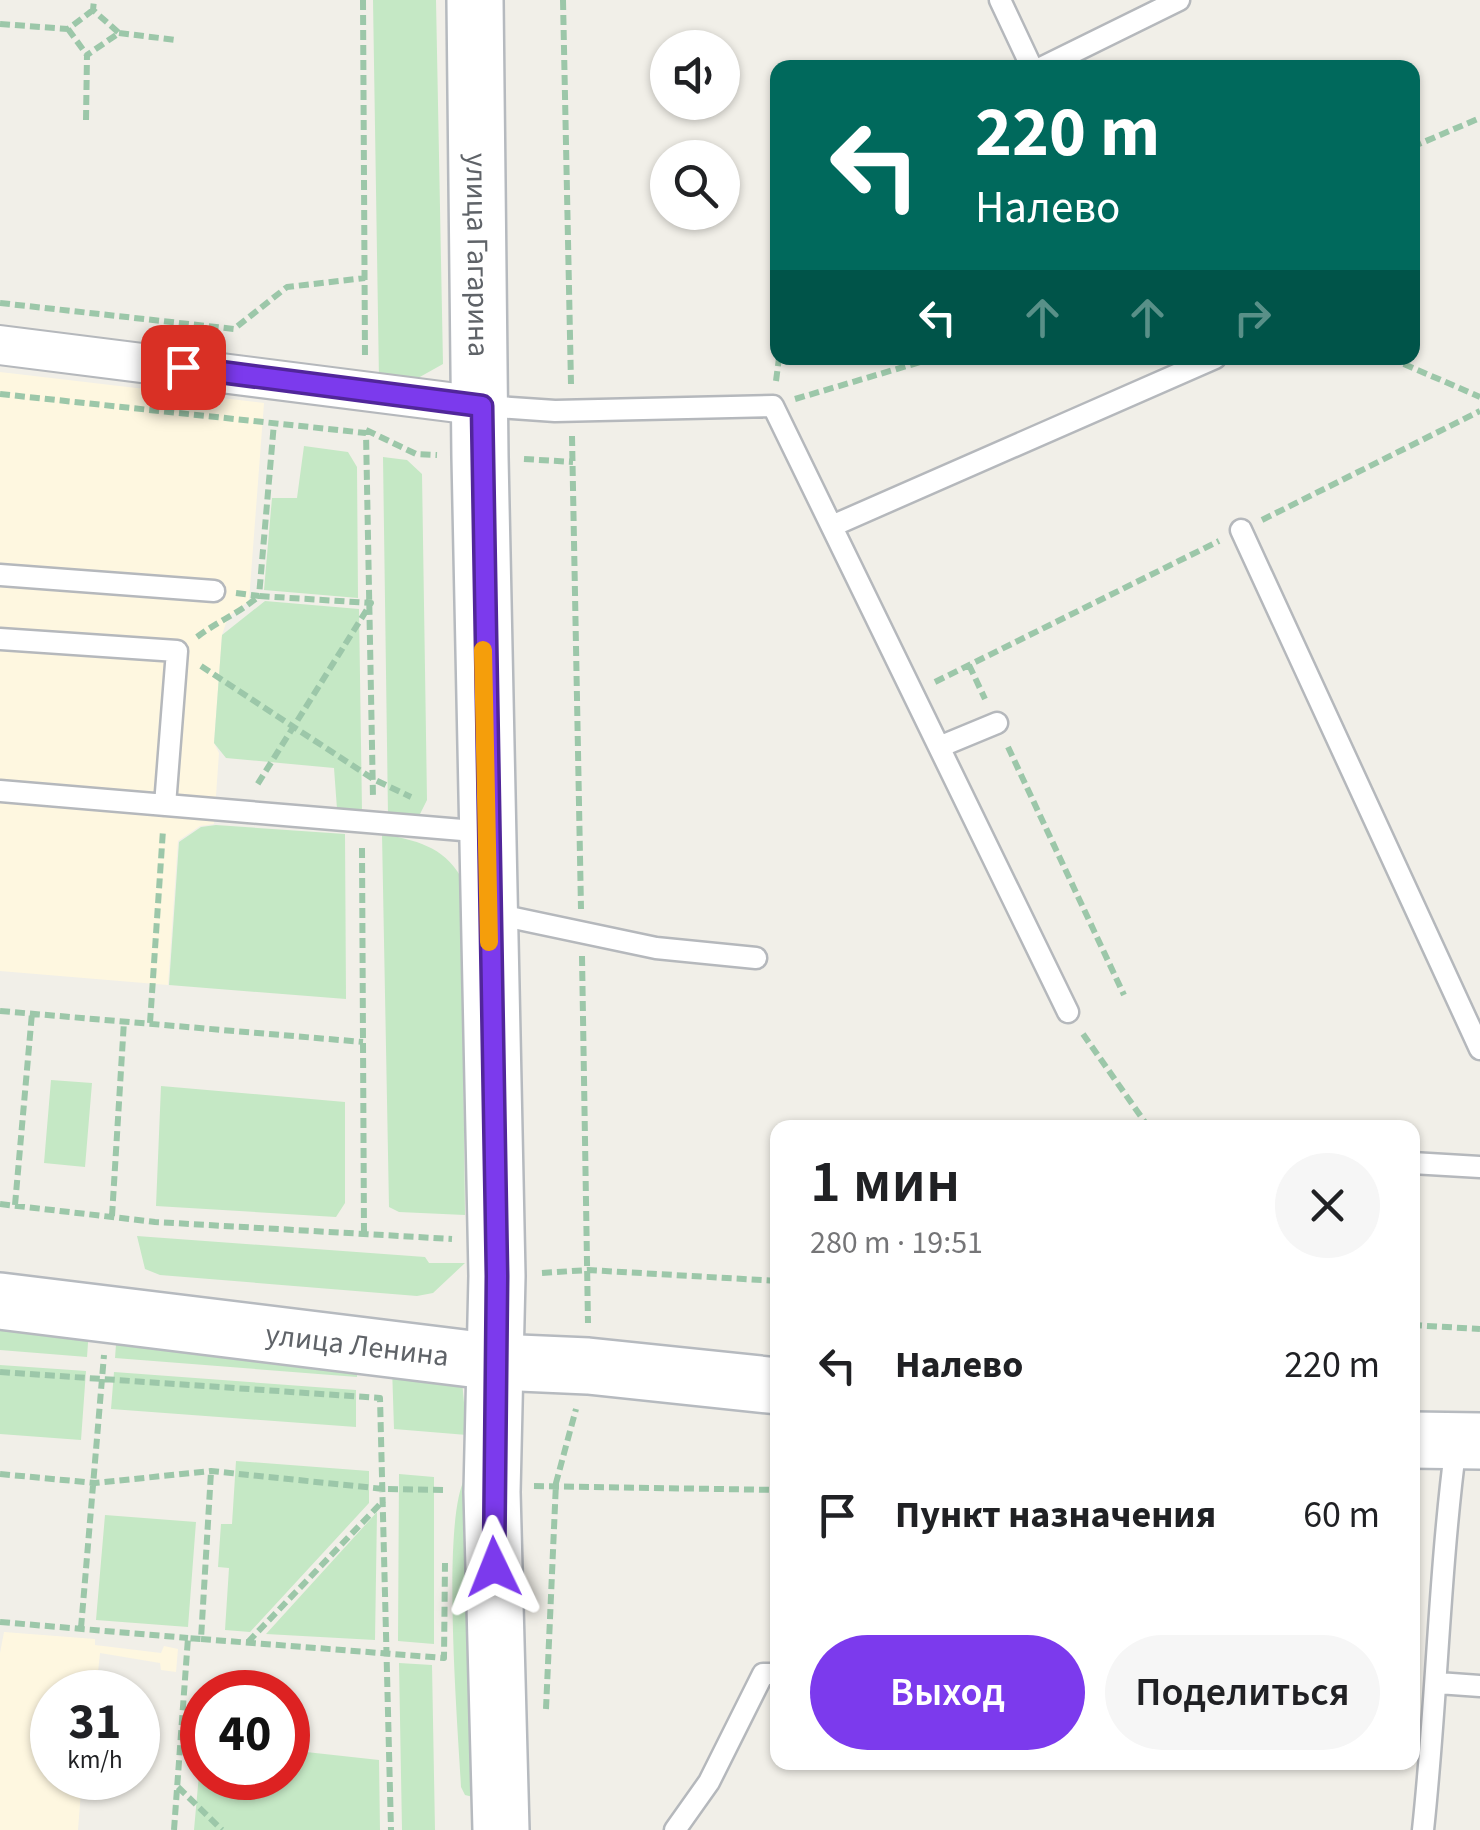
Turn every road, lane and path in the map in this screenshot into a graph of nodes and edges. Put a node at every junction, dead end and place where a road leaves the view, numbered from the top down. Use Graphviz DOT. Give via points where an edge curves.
graph roads {
  1 [pos="94,0"];
  2 [pos="363,0"];
  3 [pos="475,0"];
  4 [pos="562,0"];
  5 [pos="1000,0"];
  6 [pos="1179,0"];
  7 [pos="94,10"];
  8 [pos="0,24"];
  9 [pos="68,29"];
  10 [pos="119,33"];
  11 [pos="176,40"];
  12 [pos="86,55"];
  13 [pos="1028,60"];
  14 [pos="1057,60"];
  15 [pos="1480,118"];
  16 [pos="86,120"];
  17 [pos="1420,144"];
  18 [pos="364,278"];
  19 [pos="0,303"];
  20 [pos="0,345"];
  21 [pos="911,365"];
  22 [pos="1199,365"];
  23 [pos="1406,365"];
  24 [pos="365,388"];
  25 [pos="0,394"];
  26 [pos="1480,398"];
  27 [pos="773,406"];
  28 [pos="572,410"];
  29 [pos="1478,412"];
  30 [pos="274,423"];
  31 [pos="1480,425"];
  32 [pos="480,431"];
  33 [pos="366,433"];
  34 [pos="573,462"];
  35 [pos="832,526"];
  36 [pos="1241,530"];
  37 [pos="0,575"];
  38 [pos="214,591"];
  39 [pos="259,596"];
  40 [pos="371,603"];
  41 [pos="213,625"];
  42 [pos="0,639"];
  43 [pos="177,651"];
  44 [pos="969,665"];
  45 [pos="912,692"];
  46 [pos="996,723"];
  47 [pos="294,727"];
  48 [pos="939,747"];
  49 [pos="373,779"];
  50 [pos="0,791"];
  51 [pos="165,805"];
  52 [pos="241,811"];
  53 [pos="373,822"];
  54 [pos="469,830"];
  55 [pos="488,912"];
  56 [pos="581,915"];
  57 [pos="582,954"];
  58 [pos="756,958"];
  59 [pos="1124,995"];
  60 [pos="0,1010"];
  61 [pos="1068,1012"];
  62 [pos="32,1013"];
  63 [pos="124,1021"];
  64 [pos="150,1023"];
  65 [pos="363,1042"];
  66 [pos="1480,1049"];
  67 [pos="1143,1120"];
  68 [pos="1420,1163"];
  69 [pos="1480,1167"];
  70 [pos="0,1204"];
  71 [pos="14,1206"];
  72 [pos="112,1216"];
  73 [pos="364,1234"];
  74 [pos="588,1270"];
  75 [pos="497,1276"];
  76 [pos="770,1281"];
  77 [pos="0,1300"];
  78 [pos="107,1313"];
  79 [pos="1420,1325"];
  80 [pos="1480,1329"];
  81 [pos="496,1362"];
  82 [pos="588,1366"];
  83 [pos="0,1372"];
  84 [pos="101,1380"];
  85 [pos="770,1385"];
  86 [pos="1450,1442"];
  87 [pos="212,1471"];
  88 [pos="0,1474"];
  89 [pos="95,1483"];
  90 [pos="556,1483"];
  91 [pos="384,1489"];
  92 [pos="770,1490"];
  93 [pos="462,1497"];
  94 [pos="384,1500"];
  95 [pos="446,1546"];
  96 [pos="0,1622"];
  97 [pos="81,1628"];
  98 [pos="188,1638"];
  99 [pos="201,1639"];
  100 [pos="247,1643"];
  101 [pos="388,1654"];
  102 [pos="770,1674"];
  103 [pos="1438,1683"];
  104 [pos="1480,1686"];
  105 [pos="546,1714"];
  106 [pos="178,1786"];
  107 [pos="174,1830"];
  108 [pos="222,1830"];
  109 [pos="391,1830"];
  110 [pos="501,1830"];
  111 [pos="674,1830"];
  112 [pos="1423,1830"];
  1 -- 7 [label="path"];
  2 -- 18 [label="path"];
  3 -- 32 [label="main road, улица Гагарина"];
  4 -- 28 [label="path"];
  5 -- 13 [label="lane"];
  6 -- 14 [label="lane"];
  7 -- 9 [label="path"];
  7 -- 10 [label="path"];
  8 -- 9 [label="path"];
  9 -- 12 [label="path"];
  10 -- 11 [label="path"];
  10 -- 12 [label="path"];
  12 -- 16 [label="path"];
  15 -- 17 [label="path"];
  18 -- 19 [label="path" via="287,287 234,329"];
  18 -- 24 [label="path"];
  20 -- 24 [label="street"];
  21 -- 27 [label="path"];
  22 -- 35 [label="lane"];
  23 -- 26 [label="path"];
  24 -- 32 [label="street"];
  24 -- 33 [label="path"];
  25 -- 30 [label="path"];
  27 -- 28 [label="lane"];
  27 -- 35 [label="lane"];
  28 -- 32 [label="lane"];
  28 -- 34 [label="path"];
  29 -- 31 [label="path"];
  29 -- 36 [label="path"];
  30 -- 33 [label="path"];
  30 -- 39 [label="path"];
  32 -- 33 [label="path" via="416,454"];
  32 -- 34 [label="path"];
  32 -- 54 [label="main road, улица Гагарина"];
  33 -- 40 [label="path"];
  34 -- 56 [label="path"];
  35 -- 45 [label="lane"];
  36 -- 44 [label="path"];
  36 -- 66 [label="lane"];
  37 -- 38 [label="lane"];
  38 -- 39 [label="path"];
  38 -- 41 [label="path"];
  39 -- 40 [label="path"];
  39 -- 41 [label="path" via="230,622"];
  40 -- 47 [label="path"];
  40 -- 49 [label="path"];
  41 -- 43 [label="path"];
  42 -- 43 [label="lane"];
  43 -- 47 [label="path"];
  43 -- 51 [label="lane"];
  44 -- 45 [label="path"];
  44 -- 46 [label="path"];
  45 -- 48 [label="lane"];
  46 -- 48 [label="lane"];
  46 -- 59 [label="path"];
  47 -- 49 [label="path"];
  47 -- 52 [label="path"];
  48 -- 61 [label="lane"];
  49 -- 53 [label="path"];
  49 -- 54 [label="path"];
  50 -- 51 [label="lane"];
  51 -- 52 [label="lane"];
  51 -- 64 [label="path"];
  52 -- 53 [label="lane"];
  53 -- 54 [label="lane"];
  53 -- 65 [label="path" via="362,844"];
  54 -- 55 [label="main road, улица Гагарина"];
  55 -- 58 [label="lane" via="656,948"];
  55 -- 75 [label="main road, улица Гагарина"];
  57 -- 74 [label="path"];
  60 -- 62 [label="path"];
  61 -- 67 [label="path"];
  62 -- 63 [label="path"];
  62 -- 71 [label="path"];
  63 -- 64 [label="path"];
  63 -- 72 [label="path"];
  64 -- 65 [label="path"];
  65 -- 73 [label="path"];
  68 -- 69 [label="lane"];
  70 -- 71 [label="path"];
  71 -- 72 [label="path"];
  72 -- 73 [label="path"];
  73 -- 75 [label="path" via="468,1240"];
  74 -- 75 [label="path"];
  74 -- 76 [label="path"];
  74 -- 82 [label="path"];
  75 -- 81 [label="main road, улица Гагарина"];
  77 -- 78 [label="main road, улица Ленина"];
  78 -- 81 [label="main road, улица Ленина"];
  78 -- 84 [label="path"];
  79 -- 80 [label="path"];
  81 -- 82 [label="main road, улица Ленина"];
  81 -- 93 [label="main road, улица Гагарина"];
  82 -- 85 [label="main road, улица Ленина"];
  82 -- 90 [label="path"];
  83 -- 84 [label="path"];
  84 -- 89 [label="path"];
  84 -- 91 [label="path" via="380,1398"];
  86 -- 103 [label="lane"];
  87 -- 89 [label="path"];
  87 -- 91 [label="path"];
  87 -- 99 [label="path"];
  88 -- 89 [label="path"];
  89 -- 97 [label="path"];
  90 -- 92 [label="path"];
  90 -- 93 [label="path"];
  90 -- 105 [label="path"];
  91 -- 93 [label="path"];
  91 -- 94 [label="path"];
  93 -- 110 [label="main road, улица Гагарина"];
  94 -- 100 [label="path"];
  94 -- 101 [label="path"];
  95 -- 101 [label="path" via="444,1658"];
  96 -- 97 [label="path"];
  97 -- 98 [label="path"];
  98 -- 99 [label="path"];
  98 -- 106 [label="path"];
  99 -- 100 [label="path"];
  100 -- 101 [label="path"];
  101 -- 109 [label="path"];
  102 -- 111 [label="lane" via="764,1674 709,1782"];
  103 -- 104 [label="lane"];
  103 -- 112 [label="lane"];
  106 -- 107 [label="path"];
  106 -- 108 [label="path"];
}
